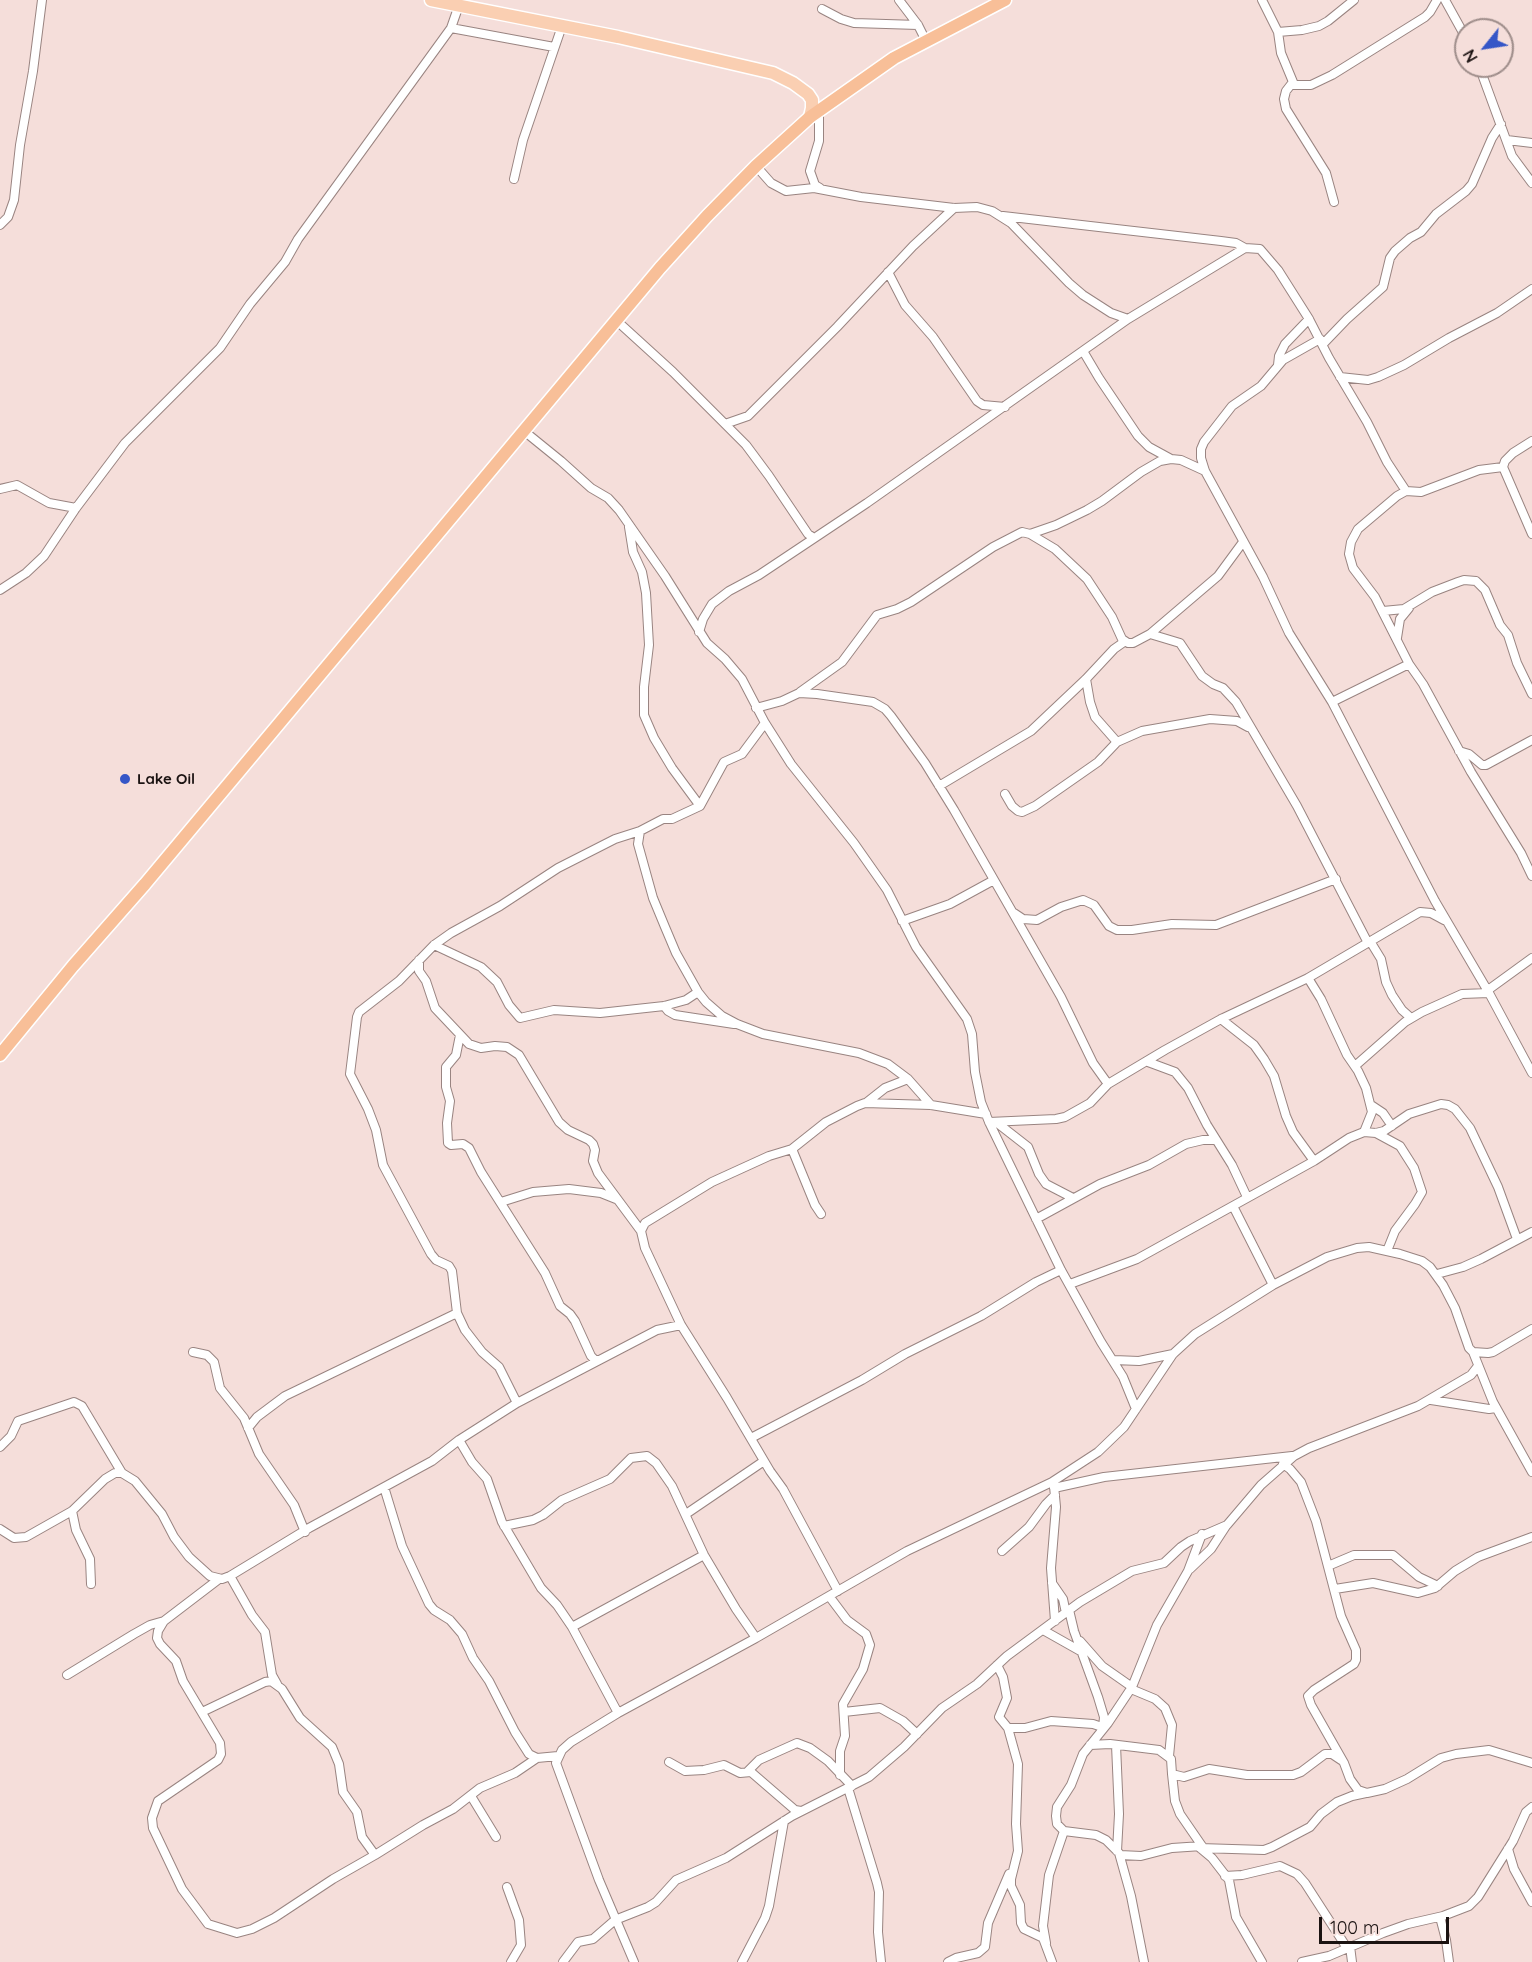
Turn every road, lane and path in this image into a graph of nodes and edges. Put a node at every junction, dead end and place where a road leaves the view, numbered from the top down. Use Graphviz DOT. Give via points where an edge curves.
graph roads {
  1 [pos="42,0"];
  2 [pos="431,0"];
  3 [pos="899,0"];
  4 [pos="1005,0"];
  5 [pos="1262,0"];
  6 [pos="1354,0"];
  7 [pos="1437,0"];
  8 [pos="1445,0"];
  9 [pos="459,5"];
  10 [pos="822,9"];
  11 [pos="1455,18"];
  12 [pos="918,25"];
  13 [pos="562,26"];
  14 [pos="451,28"];
  15 [pos="1278,32"];
  16 [pos="926,41"];
  17 [pos="554,47"];
  18 [pos="1484,78"];
  19 [pos="1292,85"];
  20 [pos="814,114"];
  21 [pos="1501,124"];
  22 [pos="1507,140"];
  23 [pos="1532,143"];
  24 [pos="756,166"];
  25 [pos="514,179"];
  26 [pos="1532,183"];
  27 [pos="821,189"];
  28 [pos="1334,202"];
  29 [pos="954,208"];
  30 [pos="1001,216"];
  31 [pos="0,225"];
  32 [pos="1245,248"];
  33 [pos="888,272"];
  34 [pos="1532,289"];
  35 [pos="1128,319"];
  36 [pos="1309,319"];
  37 [pos="617,321"];
  38 [pos="1322,342"];
  39 [pos="1083,351"];
  40 [pos="1278,367"];
  41 [pos="1340,377"];
  42 [pos="1005,407"];
  43 [pos="725,424"];
  44 [pos="524,431"];
  45 [pos="1532,441"];
  46 [pos="1171,459"];
  47 [pos="1503,468"];
  48 [pos="1205,471"];
  49 [pos="0,489"];
  50 [pos="1406,491"];
  51 [pos="76,508"];
  52 [pos="629,526"];
  53 [pos="1030,534"];
  54 [pos="1532,534"];
  55 [pos="814,538"];
  56 [pos="1243,542"];
  57 [pos="0,590"];
  58 [pos="1411,606"];
  59 [pos="1383,611"];
  60 [pos="699,632"];
  61 [pos="1150,634"];
  62 [pos="1397,639"];
  63 [pos="1124,642"];
  64 [pos="1408,664"];
  65 [pos="1086,680"];
  66 [pos="799,693"];
  67 [pos="1532,694"];
  68 [pos="1332,702"];
  69 [pos="756,708"];
  70 [pos="765,723"];
  71 [pos="1251,729"];
  72 [pos="1532,740"];
  73 [pos="1117,742"];
  74 [pos="1459,751"];
  75 [pos="939,786"];
  76 [pos="1005,794"];
  77 [pos="700,806"];
  78 [pos="640,831"];
  79 [pos="1521,853"];
  80 [pos="1532,856"];
  81 [pos="1532,876"];
  82 [pos="1336,879"];
  83 [pos="994,880"];
  84 [pos="1013,912"];
  85 [pos="902,921"];
  86 [pos="1446,921"];
  87 [pos="1369,942"];
  88 [pos="434,945"];
  89 [pos="1532,958"];
  90 [pos="419,960"];
  91 [pos="1308,978"];
  92 [pos="1488,991"];
  93 [pos="698,992"];
  94 [pos="664,1006"];
  95 [pos="1221,1018"];
  96 [pos="1411,1018"];
  97 [pos="737,1024"];
  98 [pos="460,1035"];
  99 [pos="0,1055"];
  100 [pos="1148,1062"];
  101 [pos="1354,1066"];
  102 [pos="1532,1073"];
  103 [pos="908,1079"];
  104 [pos="1108,1084"];
  105 [pos="865,1103"];
  106 [pos="931,1105"];
  107 [pos="1371,1105"];
  108 [pos="990,1120"];
  109 [pos="1392,1126"];
  110 [pos="1364,1132"];
  111 [pos="1376,1133"];
  112 [pos="1216,1140"];
  113 [pos="792,1149"];
  114 [pos="1314,1161"];
  115 [pos="1247,1197"];
  116 [pos="1073,1198"];
  117 [pos="617,1199"];
  118 [pos="501,1202"];
  119 [pos="1233,1206"];
  120 [pos="821,1214"];
  121 [pos="1036,1219"];
  122 [pos="641,1230"];
  123 [pos="1532,1232"];
  124 [pos="1517,1239"];
  125 [pos="1387,1251"];
  126 [pos="1061,1270"];
  127 [pos="1437,1274"];
  128 [pos="1070,1284"];
  129 [pos="1273,1285"];
  130 [pos="457,1313"];
  131 [pos="681,1324"];
  132 [pos="1532,1329"];
  133 [pos="193,1352"];
  134 [pos="1473,1352"];
  135 [pos="1173,1354"];
  136 [pos="599,1360"];
  137 [pos="1114,1360"];
  138 [pos="1478,1366"];
  139 [pos="1431,1400"];
  140 [pos="517,1403"];
  141 [pos="1496,1408"];
  142 [pos="1136,1409"];
  143 [pos="248,1428"];
  144 [pos="751,1438"];
  145 [pos="459,1440"];
  146 [pos="0,1447"];
  147 [pos="1294,1456"];
  148 [pos="764,1461"];
  149 [pos="1283,1464"];
  150 [pos="1532,1472"];
  151 [pos="122,1473"];
  152 [pos="384,1487"];
  153 [pos="1054,1488"];
  154 [pos="72,1512"];
  155 [pos="686,1514"];
  156 [pos="1227,1524"];
  157 [pos="504,1526"];
  158 [pos="0,1529"];
  159 [pos="304,1532"];
  160 [pos="1202,1534"];
  161 [pos="1532,1537"];
  162 [pos="1002,1551"];
  163 [pos="704,1555"];
  164 [pos="1328,1566"];
  165 [pos="1188,1571"];
  166 [pos="230,1576"];
  167 [pos="219,1579"];
  168 [pos="1052,1583"];
  169 [pos="91,1584"];
  170 [pos="1438,1586"];
  171 [pos="1335,1589"];
  172 [pos="838,1591"];
  173 [pos="830,1596"];
  174 [pos="1068,1611"];
  175 [pos="164,1621"];
  176 [pos="1055,1621"];
  177 [pos="572,1627"];
  178 [pos="1043,1630"];
  179 [pos="1076,1636"];
  180 [pos="756,1638"];
  181 [pos="1082,1652"];
  182 [pos="997,1665"];
  183 [pos="67,1675"];
  184 [pos="277,1685"];
  185 [pos="1132,1688"];
  186 [pos="202,1712"];
  187 [pos="844,1712"];
  188 [pos="618,1713"];
  189 [pos="1008,1728"];
  190 [pos="1103,1728"];
  191 [pos="917,1734"];
  192 [pos="1090,1745"];
  193 [pos="1116,1745"];
  194 [pos="558,1756"];
  195 [pos="1169,1756"];
  196 [pos="537,1758"];
  197 [pos="669,1762"];
  198 [pos="1344,1763"];
  199 [pos="1532,1763"];
  200 [pos="748,1771"];
  201 [pos="1172,1774"];
  202 [pos="840,1775"];
  203 [pos="850,1787"];
  204 [pos="1367,1793"];
  205 [pos="471,1796"];
  206 [pos="1531,1806"];
  207 [pos="801,1811"];
  208 [pos="784,1821"];
  209 [pos="1064,1830"];
  210 [pos="495,1837"];
  211 [pos="1202,1847"];
  212 [pos="1508,1849"];
  213 [pos="1118,1853"];
  214 [pos="375,1856"];
  215 [pos="1013,1871"];
  216 [pos="1225,1876"];
  217 [pos="507,1887"];
  218 [pos="1532,1902"];
  219 [pos="1440,1917"];
  220 [pos="615,1920"];
  221 [pos="1046,1942"];
  222 [pos="1348,1947"];
  223 [pos="511,1962"];
  224 [pos="563,1962"];
  225 [pos="634,1962"];
  226 [pos="742,1962"];
  227 [pos="881,1962"];
  228 [pos="948,1962"];
  229 [pos="1052,1962"];
  230 [pos="1144,1962"];
  231 [pos="1262,1962"];
  232 [pos="1302,1962"];
  233 [pos="1352,1962"];
  234 [pos="1449,1962"];
  1 -- 31 [label="street" via="14,201"];
  2 -- 9 [label="main road"];
  3 -- 12 [label="street"];
  4 -- 16 [label="highway"];
  5 -- 15 [label="street"];
  6 -- 15 [label="street" via="1319,26"];
  7 -- 19 [label="street" via="1425,17 1332,75 1311,85"];
  8 -- 11 [label="street"];
  9 -- 13 [label="main road"];
  9 -- 14 [label="street"];
  10 -- 12 [label="street" via="854,23"];
  12 -- 16 [label="street"];
  13 -- 17 [label="street"];
  13 -- 20 [label="main road" via="773,73 808,94"];
  14 -- 17 [label="street"];
  14 -- 51 [label="street" via="220,348 125,443"];
  15 -- 19 [label="street" via="1278,44"];
  16 -- 20 [label="highway" via="894,58"];
  17 -- 25 [label="street"];
  18 -- 21 [label="street"];
  19 -- 28 [label="street" via="1286,92 1286,109 1326,173"];
  20 -- 24 [label="highway"];
  20 -- 27 [label="street" via="818,147 810,171 815,185"];
  21 -- 22 [label="street"];
  21 -- 38 [label="street" via="1472,184 1395,251 1383,286"];
  22 -- 23 [label="street"];
  22 -- 26 [label="street" via="1512,156"];
  24 -- 27 [label="street" via="771,183 786,191"];
  24 -- 37 [label="highway" via="660,268"];
  27 -- 29 [label="street"];
  29 -- 30 [label="street" via="977,207"];
  29 -- 33 [label="street"];
  30 -- 32 [label="street" via="1221,241"];
  30 -- 35 [label="street" via="1083,295"];
  32 -- 35 [label="street"];
  32 -- 36 [label="street" via="1260,249 1266,254"];
  33 -- 42 [label="street" via="905,305 933,337 977,401"];
  33 -- 43 [label="street" via="748,417"];
  34 -- 41 [label="street" via="1497,313 1378,377"];
  35 -- 39 [label="street"];
  36 -- 38 [label="street"];
  36 -- 40 [label="street" via="1285,344"];
  37 -- 43 [label="street"];
  37 -- 44 [label="highway"];
  38 -- 40 [label="street" via="1283,360"];
  38 -- 41 [label="street"];
  39 -- 42 [label="street"];
  39 -- 46 [label="street" via="1138,436"];
  40 -- 48 [label="street" via="1261,386 1232,406 1204,442 1200,458"];
  41 -- 50 [label="street"];
  42 -- 55 [label="street"];
  43 -- 55 [label="street" via="764,468"];
  44 -- 52 [label="street" via="608,498"];
  44 -- 99 [label="highway"];
  45 -- 47 [label="street" via="1513,453"];
  46 -- 48 [label="street"];
  46 -- 53 [label="street" via="1141,472 1087,510"];
  47 -- 50 [label="street" via="1479,470 1421,492"];
  47 -- 54 [label="street"];
  48 -- 56 [label="street"];
  49 -- 51 [label="street" via="18,485 49,503"];
  50 -- 59 [label="street" via="1366,520 1353,536 1349,549 1353,568"];
  51 -- 57 [label="street" via="44,556"];
  52 -- 60 [label="street"];
  52 -- 77 [label="street" via="646,593 649,645 644,715 672,768"];
  53 -- 63 [label="street" via="1055,549 1087,579"];
  53 -- 66 [label="street" via="1022,532 1010,538 910,602 877,615 842,662"];
  55 -- 60 [label="street" via="721,597 708,610"];
  56 -- 61 [label="street" via="1218,576"];
  56 -- 68 [label="street" via="1289,633"];
  58 -- 59 [label="street"];
  58 -- 62 [label="street" via="1400,620"];
  58 -- 67 [label="street" via="1458,582 1470,580 1481,584 1508,635"];
  59 -- 62 [label="street"];
  60 -- 69 [label="street" via="742,679"];
  61 -- 63 [label="street" via="1133,643"];
  61 -- 71 [label="street" via="1180,644 1206,680 1230,694"];
  62 -- 64 [label="street"];
  63 -- 65 [label="street"];
  64 -- 68 [label="street"];
  64 -- 74 [label="street"];
  65 -- 73 [label="street" via="1095,717"];
  65 -- 75 [label="street" via="1031,731"];
  66 -- 69 [label="street"];
  66 -- 75 [label="street" via="866,700 885,709"];
  68 -- 86 [label="street"];
  69 -- 70 [label="street"];
  70 -- 77 [label="street" via="742,754 724,762"];
  70 -- 85 [label="street" via="791,764 878,877"];
  71 -- 73 [label="street" via="1237,721 1210,719 1153,728"];
  71 -- 82 [label="street"];
  72 -- 74 [label="street" via="1486,765"];
  73 -- 76 [label="street" via="1098,762 1035,806 1018,811"];
  74 -- 79 [label="street"];
  75 -- 83 [label="street"];
  77 -- 78 [label="street"];
  78 -- 88 [label="street" via="558,868"];
  78 -- 93 [label="street" via="638,844 652,898"];
  79 -- 80 [label="street"];
  79 -- 81 [label="street"];
  82 -- 84 [label="street" via="1216,926 1172,924 1117,930 1108,926 1094,905 1083,900 1037,920 1023,919"];
  82 -- 87 [label="street"];
  83 -- 84 [label="street"];
  83 -- 85 [label="street" via="950,904"];
  84 -- 104 [label="street"];
  85 -- 108 [label="street" via="930,969 967,1019 981,1102"];
  86 -- 87 [label="street" via="1420,912"];
  86 -- 92 [label="street"];
  87 -- 91 [label="street"];
  87 -- 96 [label="street" via="1381,959 1392,995"];
  88 -- 90 [label="street"];
  88 -- 94 [label="street" via="481,967 497,982 520,1018 554,1010 600,1013"];
  89 -- 92 [label="street"];
  90 -- 98 [label="street" via="419,970 435,1008"];
  90 -- 130 [label="street" via="389,990 359,1012 350,1064 352,1080 376,1130 383,1165 431,1254 452,1271"];
  91 -- 95 [label="street"];
  91 -- 101 [label="street"];
  92 -- 96 [label="street" via="1462,994"];
  92 -- 102 [label="street"];
  93 -- 94 [label="street"];
  93 -- 97 [label="street" via="712,1008"];
  94 -- 97 [label="street" via="675,1015"];
  95 -- 100 [label="street"];
  95 -- 114 [label="street" via="1254,1045 1264,1059 1274,1076 1293,1132"];
  96 -- 101 [label="street"];
  97 -- 103 [label="street" via="763,1034 859,1053 888,1064"];
  98 -- 117 [label="street" via="476,1047 507,1047 519,1054 559,1122 593,1144 597,1173"];
  98 -- 118 [label="street" via="456,1055 446,1067 448,1143 469,1148"];
  100 -- 104 [label="street"];
  100 -- 112 [label="street" via="1181,1078"];
  101 -- 107 [label="street"];
  103 -- 105 [label="street"];
  103 -- 106 [label="street"];
  104 -- 108 [label="street" via="1090,1103 1065,1117"];
  105 -- 106 [label="street"];
  105 -- 113 [label="street" via="826,1122"];
  106 -- 108 [label="street"];
  107 -- 109 [label="street"];
  107 -- 110 [label="street" via="1371,1118"];
  108 -- 116 [label="street" via="1028,1147 1046,1184"];
  108 -- 121 [label="street"];
  109 -- 111 [label="street"];
  109 -- 124 [label="street" via="1409,1114 1432,1106 1455,1108 1470,1128 1498,1187"];
  110 -- 111 [label="street"];
  110 -- 114 [label="street"];
  111 -- 125 [label="street" via="1400,1146 1414,1168 1422,1192 1395,1231"];
  112 -- 115 [label="street"];
  112 -- 116 [label="street" via="1186,1144"];
  113 -- 120 [label="street"];
  113 -- 122 [label="street" via="712,1182 645,1223"];
  114 -- 115 [label="street"];
  115 -- 119 [label="street"];
  116 -- 121 [label="street"];
  117 -- 118 [label="street" via="594,1191 569,1189 533,1192"];
  117 -- 122 [label="street"];
  118 -- 136 [label="street" via="560,1306 575,1321 591,1356"];
  119 -- 128 [label="street" via="1137,1259"];
  119 -- 129 [label="street"];
  121 -- 126 [label="street"];
  122 -- 131 [label="street" via="645,1248"];
  123 -- 124 [label="street"];
  124 -- 127 [label="street" via="1481,1259"];
  125 -- 127 [label="street" via="1422,1262"];
  125 -- 129 [label="street" via="1369,1247 1340,1252"];
  126 -- 128 [label="street"];
  126 -- 144 [label="street" via="981,1317"];
  127 -- 134 [label="street"];
  128 -- 137 [label="street"];
  129 -- 135 [label="street" via="1195,1334"];
  130 -- 140 [label="street" via="471,1339 499,1367"];
  130 -- 143 [label="street" via="285,1396"];
  131 -- 136 [label="street" via="657,1330"];
  131 -- 144 [label="street"];
  132 -- 134 [label="street" via="1493,1352"];
  133 -- 143 [label="street" via="207,1355 214,1362 220,1388"];
  134 -- 138 [label="street"];
  135 -- 137 [label="street" via="1139,1361"];
  135 -- 142 [label="street"];
  136 -- 140 [label="street"];
  137 -- 142 [label="street"];
  138 -- 139 [label="street" via="1471,1375"];
  138 -- 141 [label="street"];
  139 -- 141 [label="street"];
  139 -- 147 [label="street"];
  140 -- 145 [label="street"];
  141 -- 150 [label="street"];
  142 -- 153 [label="street" via="1119,1433"];
  143 -- 159 [label="street" via="265,1464 294,1505"];
  144 -- 148 [label="street"];
  145 -- 152 [label="street" via="432,1461"];
  145 -- 157 [label="street" via="487,1479"];
  146 -- 151 [label="street" via="18,1421 74,1402 82,1406"];
  147 -- 149 [label="street"];
  147 -- 153 [label="street" via="1104,1478"];
  148 -- 155 [label="street"];
  148 -- 172 [label="street"];
  149 -- 156 [label="street"];
  149 -- 164 [label="street" via="1301,1482"];
  151 -- 154 [label="street" via="105,1479"];
  151 -- 167 [label="street" via="135,1481 162,1514 189,1557"];
  152 -- 159 [label="street"];
  152 -- 196 [label="street" via="402,1545 425,1598 462,1634 515,1732 529,1754"];
  153 -- 162 [label="street" via="1029,1527"];
  153 -- 168 [label="street"];
  153 -- 172 [label="street" via="907,1551"];
  154 -- 158 [label="street" via="19,1539"];
  154 -- 169 [label="street" via="90,1559"];
  155 -- 157 [label="street" via="663,1472 643,1455 632,1458 604,1483 562,1500 543,1515"];
  155 -- 163 [label="street"];
  156 -- 160 [label="street"];
  156 -- 165 [label="street" via="1211,1550"];
  157 -- 177 [label="street" via="541,1588"];
  159 -- 166 [label="street"];
  160 -- 165 [label="street"];
  160 -- 174 [label="street" via="1164,1563 1132,1572"];
  161 -- 170 [label="street" via="1472,1561"];
  163 -- 177 [label="street"];
  163 -- 180 [label="street"];
  164 -- 170 [label="street" via="1354,1555 1393,1555 1419,1578"];
  164 -- 171 [label="street"];
  165 -- 185 [label="street" via="1157,1625"];
  166 -- 167 [label="street"];
  166 -- 184 [label="street" via="265,1632"];
  167 -- 175 [label="street"];
  168 -- 174 [label="street"];
  168 -- 176 [label="street"];
  170 -- 171 [label="street" via="1418,1593 1373,1583"];
  171 -- 198 [label="street" via="1356,1660 1308,1696"];
  172 -- 173 [label="street"];
  173 -- 180 [label="street"];
  173 -- 187 [label="street" via="847,1620 866,1634 870,1645 863,1669 844,1701"];
  174 -- 176 [label="street"];
  174 -- 179 [label="street"];
  175 -- 183 [label="street" via="150,1625"];
  175 -- 186 [label="street" via="157,1638 176,1661"];
  176 -- 178 [label="street"];
  177 -- 188 [label="street"];
  178 -- 181 [label="street"];
  178 -- 182 [label="street"];
  179 -- 181 [label="street"];
  179 -- 185 [label="street" via="1102,1666"];
  180 -- 188 [label="street"];
  181 -- 190 [label="street" via="1104,1717"];
  182 -- 189 [label="street" via="1007,1698 999,1718"];
  182 -- 191 [label="street" via="942,1708"];
  184 -- 186 [label="street" via="265,1682"];
  184 -- 214 [label="street" via="300,1718 332,1747 343,1792 357,1812 362,1837"];
  185 -- 190 [label="street"];
  185 -- 195 [label="street" via="1165,1708 1172,1725"];
  186 -- 214 [label="street" via="220,1743 221,1754 212,1765 158,1801 152,1818 182,1889 208,1924 237,1933 252,1929"];
  187 -- 191 [label="street" via="880,1708"];
  187 -- 202 [label="street"];
  188 -- 194 [label="street" via="571,1742"];
  189 -- 190 [label="street" via="1025,1728 1045,1721"];
  189 -- 215 [label="street" via="1018,1764 1018,1851"];
  190 -- 192 [label="street"];
  191 -- 203 [label="street" via="874,1774"];
  192 -- 193 [label="street"];
  192 -- 209 [label="street" via="1057,1807 1057,1824"];
  193 -- 195 [label="street" via="1159,1750"];
  193 -- 213 [label="street"];
  194 -- 196 [label="street"];
  194 -- 220 [label="street" via="556,1763"];
  195 -- 201 [label="street"];
  196 -- 205 [label="street"];
  197 -- 200 [label="street" via="690,1772 724,1765 740,1773"];
  198 -- 201 [label="street" via="1338,1756 1324,1754 1293,1775 1209,1769 1184,1777"];
  198 -- 204 [label="street" via="1358,1790"];
  199 -- 204 [label="street" via="1489,1750 1456,1755 1441,1758 1397,1784"];
  200 -- 202 [label="street" via="759,1760 798,1743 816,1751"];
  200 -- 207 [label="street"];
  201 -- 211 [label="street" via="1180,1814"];
  202 -- 203 [label="street"];
  203 -- 207 [label="street"];
  203 -- 227 [label="street" via="879,1892"];
  204 -- 211 [label="street" via="1337,1802 1310,1827 1264,1850"];
  205 -- 210 [label="street"];
  205 -- 214 [label="street"];
  206 -- 212 [label="street"];
  207 -- 208 [label="street"];
  208 -- 220 [label="street" via="726,1858 676,1880 648,1907"];
  208 -- 226 [label="street" via="769,1906"];
  209 -- 213 [label="street" via="1096,1835"];
  209 -- 221 [label="street" via="1049,1875 1043,1926"];
  211 -- 213 [label="street" via="1172,1848 1141,1856"];
  211 -- 216 [label="street"];
  212 -- 218 [label="street"];
  212 -- 219 [label="street" via="1470,1906"];
  213 -- 230 [label="street"];
  215 -- 221 [label="street" via="1011,1886 1020,1905 1022,1926"];
  215 -- 228 [label="street" via="988,1923 985,1947"];
  216 -- 222 [label="street" via="1280,1866 1297,1874"];
  216 -- 231 [label="street" via="1236,1917"];
  217 -- 223 [label="street" via="519,1920 521,1945"];
  219 -- 222 [label="street" via="1408,1924"];
  219 -- 234 [label="street"];
  220 -- 224 [label="street" via="592,1939 578,1942"];
  220 -- 225 [label="street"];
  221 -- 229 [label="street"];
  222 -- 232 [label="street"];
  222 -- 233 [label="street"];
}
